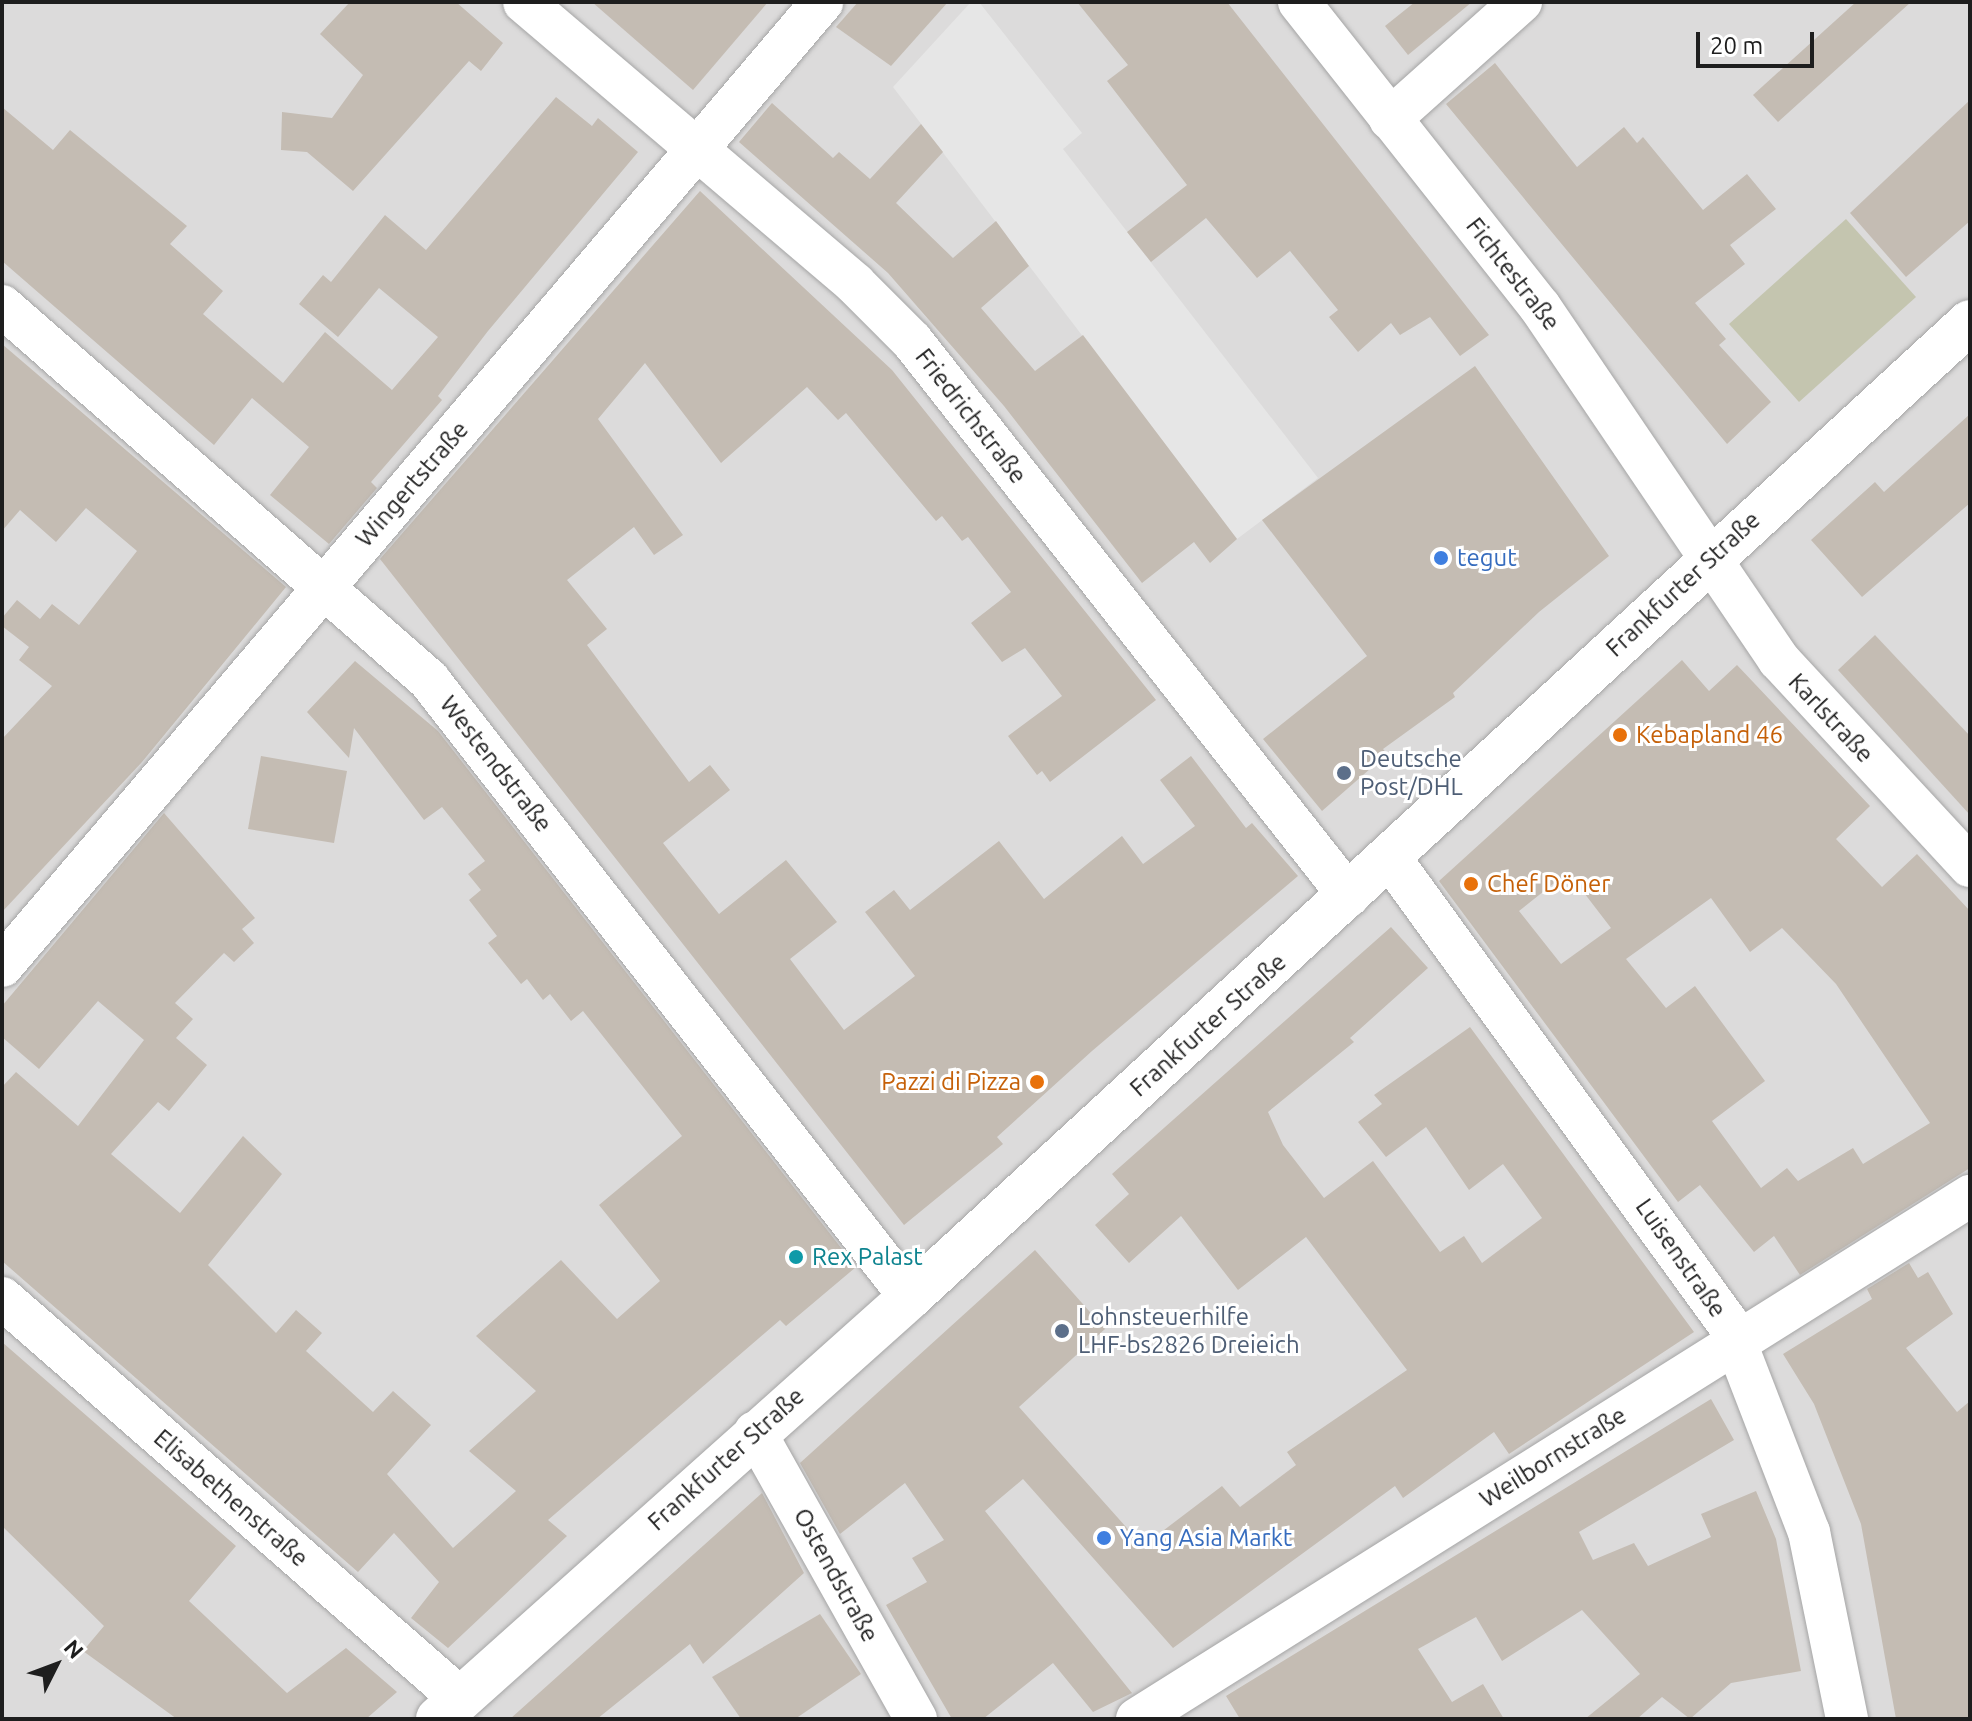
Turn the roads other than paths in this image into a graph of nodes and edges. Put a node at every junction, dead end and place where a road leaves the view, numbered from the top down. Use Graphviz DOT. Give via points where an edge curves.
graph roads {
  1 [pos="524,2"];
  2 [pos="822,2"];
  3 [pos="1299,2"];
  4 [pos="1521,2"];
  5 [pos="1390,119"];
  6 [pos="699,148"];
  7 [pos="2,306"];
  8 [pos="1970,322"];
  9 [pos="1712,556"];
  10 [pos="322,589"];
  11 [pos="1390,858"];
  12 [pos="1970,866"];
  13 [pos="1349,896"];
  14 [pos="11,941"];
  15 [pos="1970,1196"];
  16 [pos="910,1297"];
  17 [pos="2,1298"];
  18 [pos="1735,1342"];
  19 [pos="755,1432"];
  20 [pos="449,1709"];
  21 [pos="916,1719"];
  22 [pos="1137,1719"];
  23 [pos="1847,1719"];
  1 -- 6 [label="street, Friedrichstraße"];
  2 -- 6 [label="street, Wingertstraße"];
  3 -- 5 [label="street, Fichtestraße"];
  4 -- 5 [label="street"];
  5 -- 9 [label="street, Fichtestraße" via="1540,307"];
  6 -- 10 [label="street, Wingertstraße"];
  6 -- 13 [label="street, Friedrichstraße" via="912,341"];
  7 -- 10 [label="street, Westendstraße"];
  8 -- 9 [label="street, Frankfurter Straße"];
  9 -- 11 [label="street, Frankfurter Straße"];
  9 -- 12 [label="street, Karlstraße" via="1797,682"];
  10 -- 14 [label="street, Wingertstraße"];
  10 -- 16 [label="street, Westendstraße" via="451,705"];
  11 -- 13 [label="street, Frankfurter Straße"];
  11 -- 18 [label="street, Luisenstraße" via="1719,1308"];
  13 -- 16 [label="street, Frankfurter Straße"];
  15 -- 18 [label="street, Weilbornstraße"];
  16 -- 19 [label="street, Frankfurter Straße"];
  17 -- 20 [label="street, Elisabethenstraße"];
  18 -- 22 [label="street, Weilbornstraße"];
  18 -- 23 [label="street, Luisenstraße" via="1809,1532"];
  19 -- 20 [label="street, Frankfurter Straße"];
  19 -- 21 [label="street, Ostendstraße"];
}
